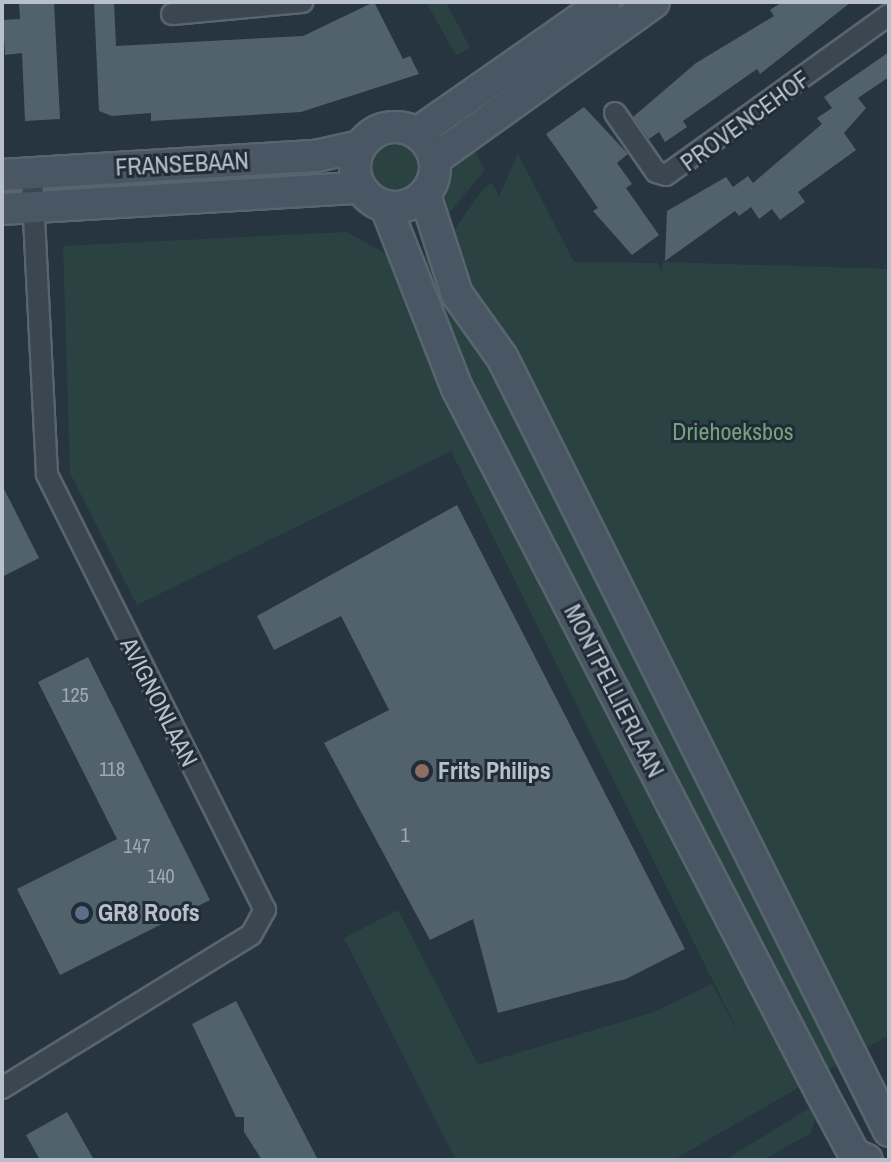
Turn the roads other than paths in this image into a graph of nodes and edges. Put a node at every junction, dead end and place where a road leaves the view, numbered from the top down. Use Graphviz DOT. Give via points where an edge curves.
graph roads {
  1 [pos="302,2"];
  2 [pos="605,2"];
  3 [pos="654,2"];
  4 [pos="254,5"];
  5 [pos="172,14"];
  6 [pos="889,15"];
  7 [pos="615,113"];
  8 [pos="417,133"];
  9 [pos="360,146"];
  10 [pos="435,159"];
  11 [pos="32,173"];
  12 [pos="2,175"];
  13 [pos="360,188"];
  14 [pos="425,195"];
  15 [pos="33,207"];
  16 [pos="386,207"];
  17 [pos="2,209"];
  18 [pos="2,1088"];
  19 [pos="889,1134"];
  20 [pos="862,1159"];
  1 -- 4 [label="street"];
  2 -- 8 [label="street"];
  3 -- 10 [label="street"];
  4 -- 5 [label="street"];
  6 -- 7 [label="street, PROVENCEHOF" via="666,175 656,172"];
  8 -- 9 [label="street" via="379,130"];
  8 -- 10 [label="street"];
  9 -- 11 [label="street, FRANSEBAAN" via="316,156"];
  9 -- 13 [label="street" via="354,167"];
  10 -- 14 [label="street"];
  11 -- 12 [label="street, FRANSEBAAN"];
  11 -- 15 [label="street, AVIGNONLAAN"];
  13 -- 15 [label="street, FRANSEBAAN"];
  13 -- 16 [label="street"];
  14 -- 16 [label="street"];
  14 -- 19 [label="street, MONTPELLIERLAAN" via="457,294 502,357"];
  15 -- 17 [label="street, FRANSEBAAN"];
  15 -- 18 [label="street, AVIGNONLAAN" via="52,487 265,910 251,935"];
  16 -- 20 [label="street, MONTPELLIERLAAN" via="457,388"];
  19 -- 20 [label="street, MONTPELLIERLAAN"];
}
